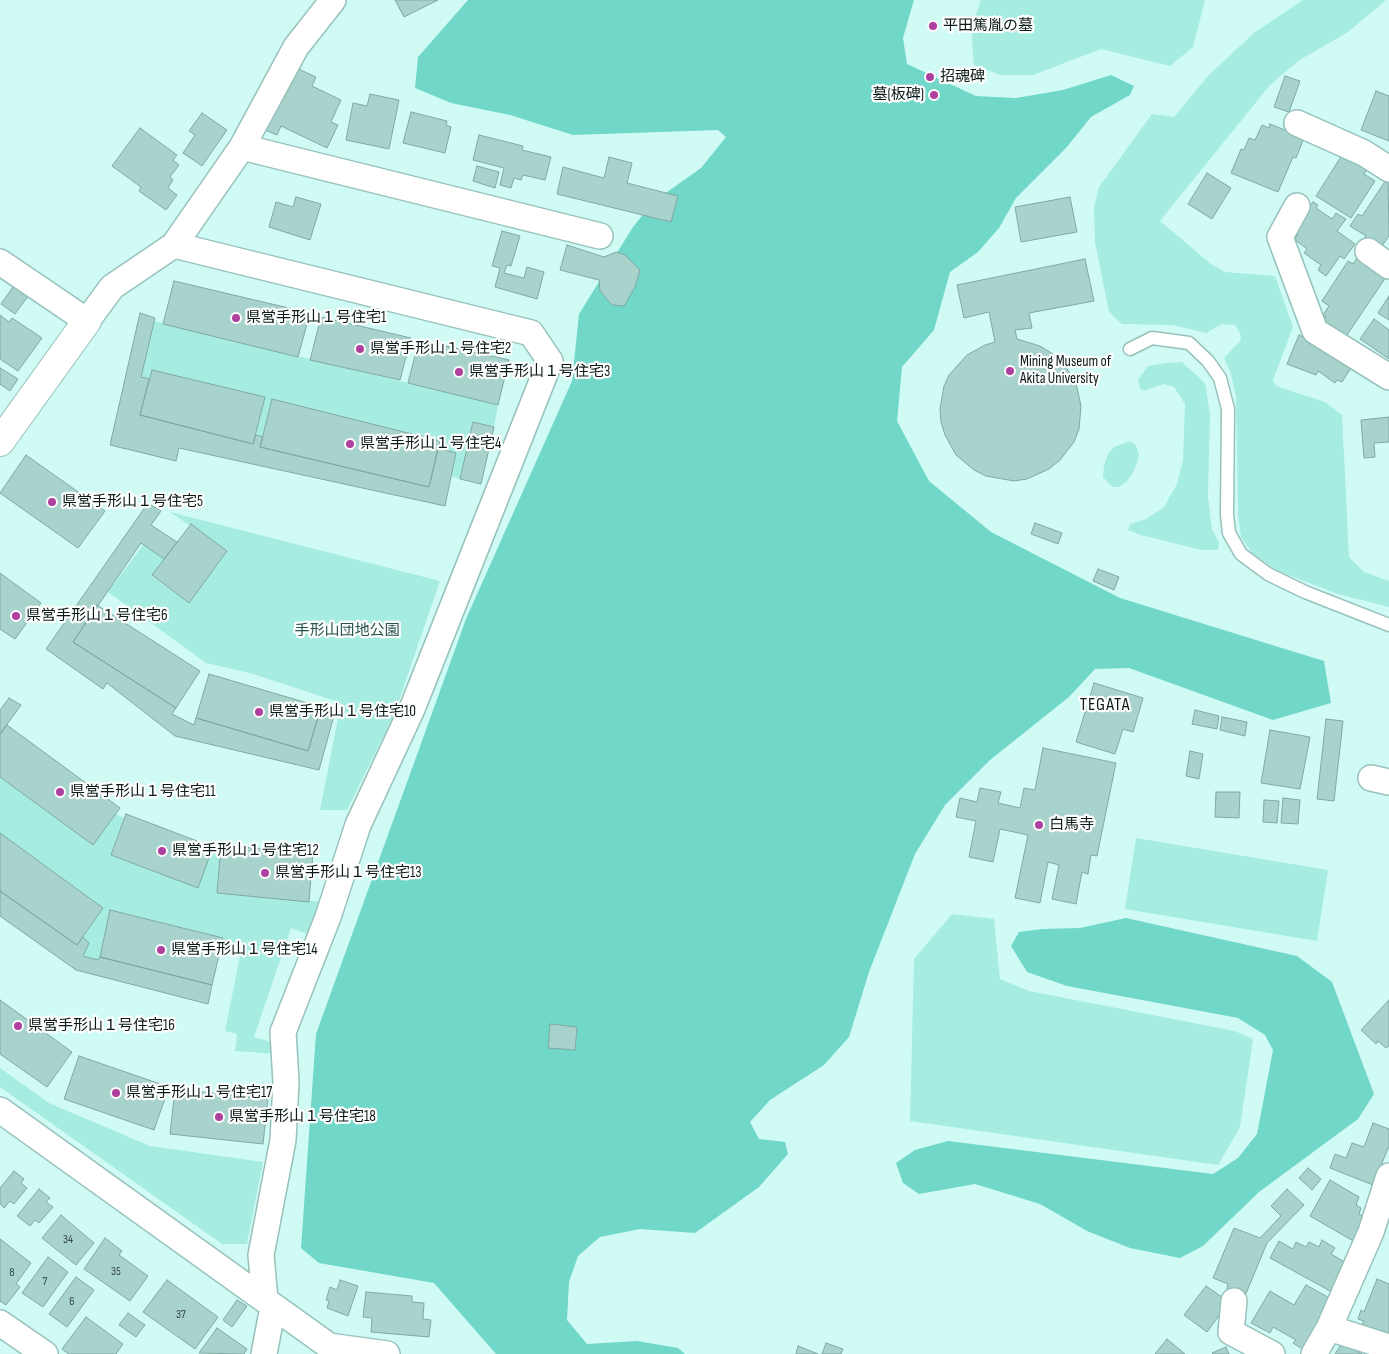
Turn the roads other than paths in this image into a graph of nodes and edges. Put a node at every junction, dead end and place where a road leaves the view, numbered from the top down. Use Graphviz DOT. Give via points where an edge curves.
graph roads {
  1 [pos="333,0"];
  2 [pos="1297,123"];
  3 [pos="242,147"];
  4 [pos="1389,169"];
  5 [pos="1297,206"];
  6 [pos="600,236"];
  7 [pos="174,245"];
  8 [pos="1368,251"];
  9 [pos="0,262"];
  10 [pos="1389,266"];
  11 [pos="87,320"];
  12 [pos="1130,349"];
  13 [pos="1389,377"];
  14 [pos="0,442"];
  15 [pos="1389,625"];
  16 [pos="0,1110"];
  17 [pos="1388,1179"];
  18 [pos="1234,1301"];
  19 [pos="269,1304"];
  20 [pos="0,1322"];
  21 [pos="1329,1328"];
  22 [pos="1389,1346"];
  23 [pos="45,1354"];
  24 [pos="264,1354"];
  25 [pos="387,1354"];
  26 [pos="1272,1354"];
  27 [pos="1314,1354"];
  1 -- 3 [label="street" via="296,46"];
  2 -- 4 [label="street" via="1364,153"];
  3 -- 6 [label="street"];
  3 -- 7 [label="street"];
  5 -- 13 [label="street" via="1280,237 1315,331"];
  7 -- 11 [label="street" via="112,287"];
  7 -- 19 [label="street" via="531,333 550,361 412,709 358,826 328,917 283,1032 286,1082 283,1140 261,1256"];
  8 -- 10 [label="street"];
  9 -- 11 [label="street"];
  11 -- 14 [label="street"];
  12 -- 15 [label="lane" via="1152,338 1189,343 1220,378 1228,409 1229,533 1240,554 1268,574 1305,592"];
  16 -- 19 [label="street"];
  17 -- 21 [label="street" via="1371,1232"];
  18 -- 26 [label="street" via="1231,1332"];
  19 -- 24 [label="street"];
  19 -- 25 [label="street" via="329,1346"];
  20 -- 23 [label="street"];
  21 -- 22 [label="street"];
  21 -- 27 [label="street"];
}
